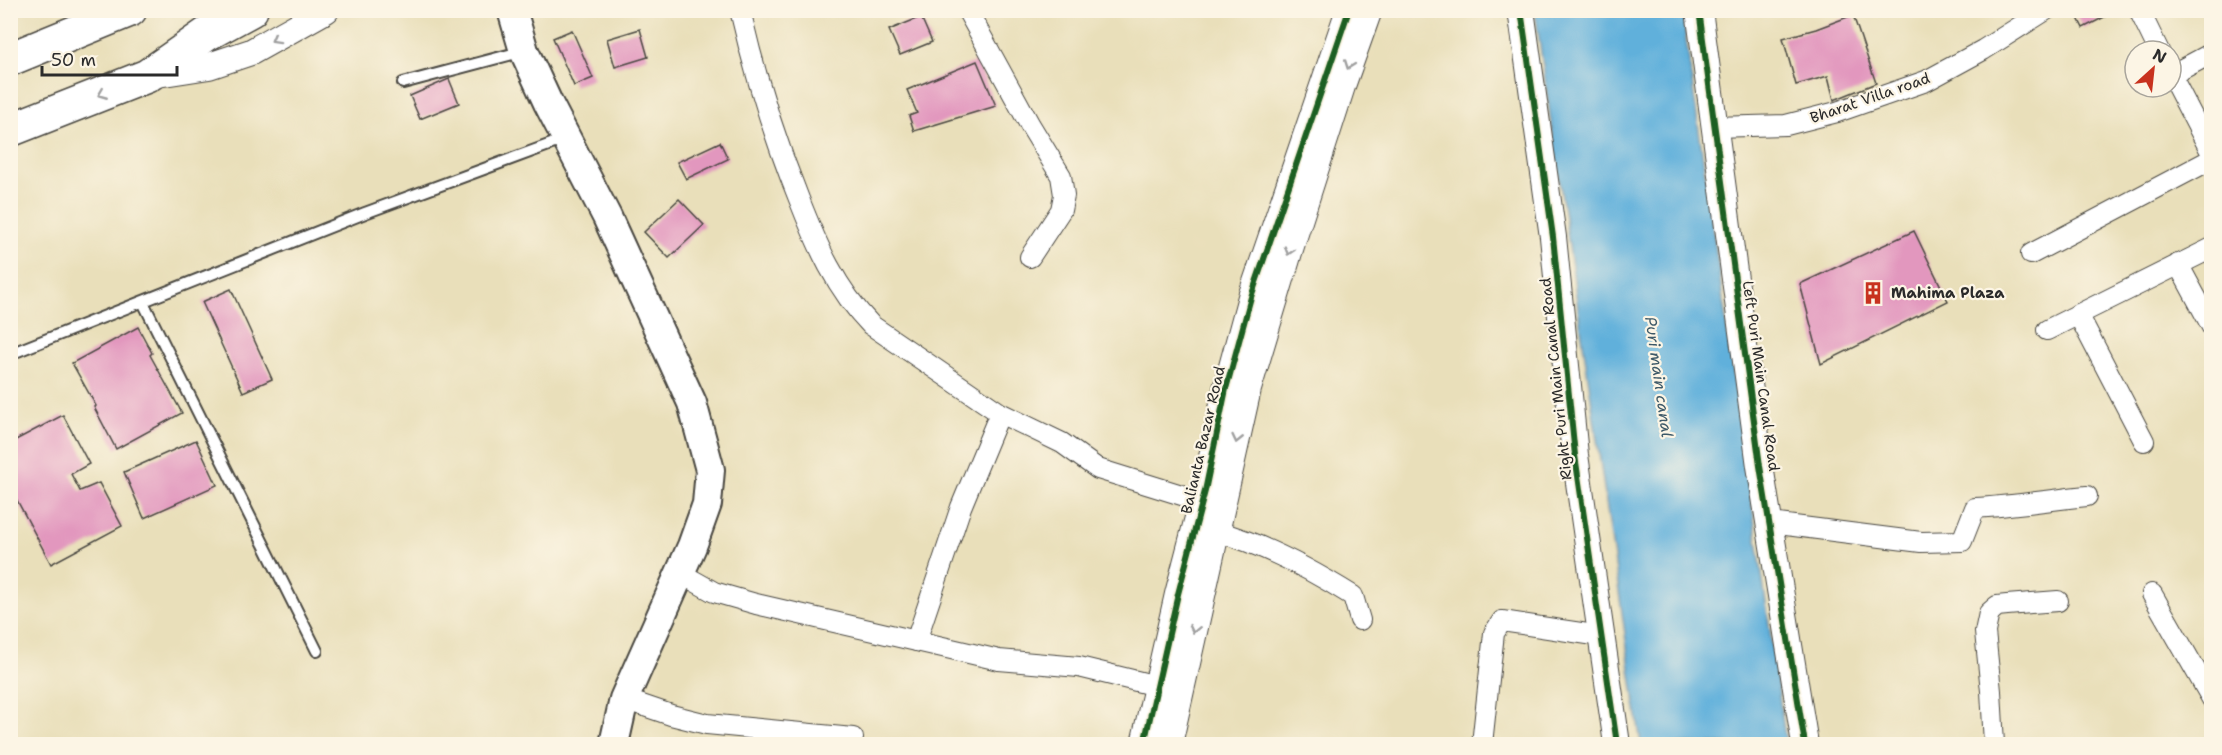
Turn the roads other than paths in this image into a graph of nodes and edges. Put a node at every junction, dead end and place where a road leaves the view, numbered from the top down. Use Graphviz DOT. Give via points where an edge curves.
graph roads {
  1 [pos="130,10"];
  2 [pos="251,10"];
  3 [pos="326,10"];
  4 [pos="512,10"];
  5 [pos="740,10"];
  6 [pos="968,10"];
  7 [pos="1349,10"];
  8 [pos="1369,10"];
  9 [pos="1521,10"];
  10 [pos="1699,10"];
  11 [pos="2046,10"];
  12 [pos="2139,10"];
  13 [pos="2153,39"];
  14 [pos="524,51"];
  15 [pos="2211,53"];
  16 [pos="16,57"];
  17 [pos="2183,68"];
  18 [pos="147,76"];
  19 [pos="403,82"];
  20 [pos="2183,99"];
  21 [pos="1714,127"];
  22 [pos="10,130"];
  23 [pos="565,138"];
  24 [pos="2211,154"];
  25 [pos="2211,159"];
  26 [pos="2211,248"];
  27 [pos="2031,254"];
  28 [pos="1030,257"];
  29 [pos="2178,264"];
  30 [pos="143,302"];
  31 [pos="2079,314"];
  32 [pos="2211,327"];
  33 [pos="2047,330"];
  34 [pos="10,354"];
  35 [pos="1000,413"];
  36 [pos="2144,441"];
  37 [pos="2087,496"];
  38 [pos="1201,501"];
  39 [pos="1770,523"];
  40 [pos="1215,531"];
  41 [pos="680,573"];
  42 [pos="2152,594"];
  43 [pos="2058,601"];
  44 [pos="1360,620"];
  45 [pos="1601,636"];
  46 [pos="916,641"];
  47 [pos="317,651"];
  48 [pos="1157,686"];
  49 [pos="624,699"];
  50 [pos="2211,699"];
  51 [pos="853,738"];
  52 [pos="1175,743"];
  53 [pos="614,744"];
  54 [pos="1144,744"];
  55 [pos="1482,744"];
  56 [pos="1617,744"];
  57 [pos="1805,744"];
  58 [pos="1994,744"];
  1 -- 16 [label="highway"];
  2 -- 18 [label="highway" via="207,34"];
  3 -- 18 [label="street, one-way" via="251,52 209,66"];
  4 -- 14 [label="main road"];
  5 -- 35 [label="street" via="771,123 811,230 853,307 871,325"];
  6 -- 28 [label="street" via="1061,176 1061,210"];
  7 -- 38 [label="street, Balianta Bazar Road" via="1251,297"];
  8 -- 40 [label="street, one-way" via="1267,324"];
  9 -- 45 [label="street, Right Puri Main Canal Road"];
  10 -- 21 [label="street, Left Puri Main Canal Road"];
  11 -- 21 [label="street, Bharat Villa road" via="1926,81 1786,125"];
  12 -- 13 [label="street"];
  14 -- 19 [label="lane"];
  14 -- 23 [label="main road"];
  15 -- 17 [label="street"];
  18 -- 22 [label="highway, one-way"];
  20 -- 24 [label="street"];
  21 -- 39 [label="street, Left Puri Main Canal Road"];
  23 -- 30 [label="lane"];
  23 -- 41 [label="main road" via="668,348 692,403 707,452 710,470 706,504"];
  25 -- 27 [label="street"];
  26 -- 29 [label="street"];
  29 -- 31 [label="street"];
  29 -- 32 [label="street"];
  30 -- 34 [label="lane"];
  30 -- 47 [label="lane"];
  31 -- 33 [label="street"];
  31 -- 36 [label="street"];
  35 -- 38 [label="street" via="1062,443 1098,469"];
  35 -- 46 [label="street" via="961,507"];
  37 -- 39 [label="street" via="1975,508 1962,541 1921,542"];
  38 -- 48 [label="street, Balianta Bazar Road"];
  39 -- 57 [label="street, Left Puri Main Canal Road"];
  40 -- 44 [label="street" via="1318,574 1353,596"];
  40 -- 52 [label="street, one-way"];
  41 -- 46 [label="street" via="714,592"];
  41 -- 49 [label="main road"];
  42 -- 50 [label="street"];
  43 -- 58 [label="street" via="1996,606 1989,613 1985,632"];
  45 -- 55 [label="street" via="1503,621 1494,633"];
  45 -- 56 [label="street, Right Puri Main Canal Road"];
  46 -- 48 [label="street" via="999,660 1079,667"];
  48 -- 54 [label="street, Balianta Bazar Road"];
  49 -- 51 [label="street" via="707,724"];
  49 -- 53 [label="main road"];
}
